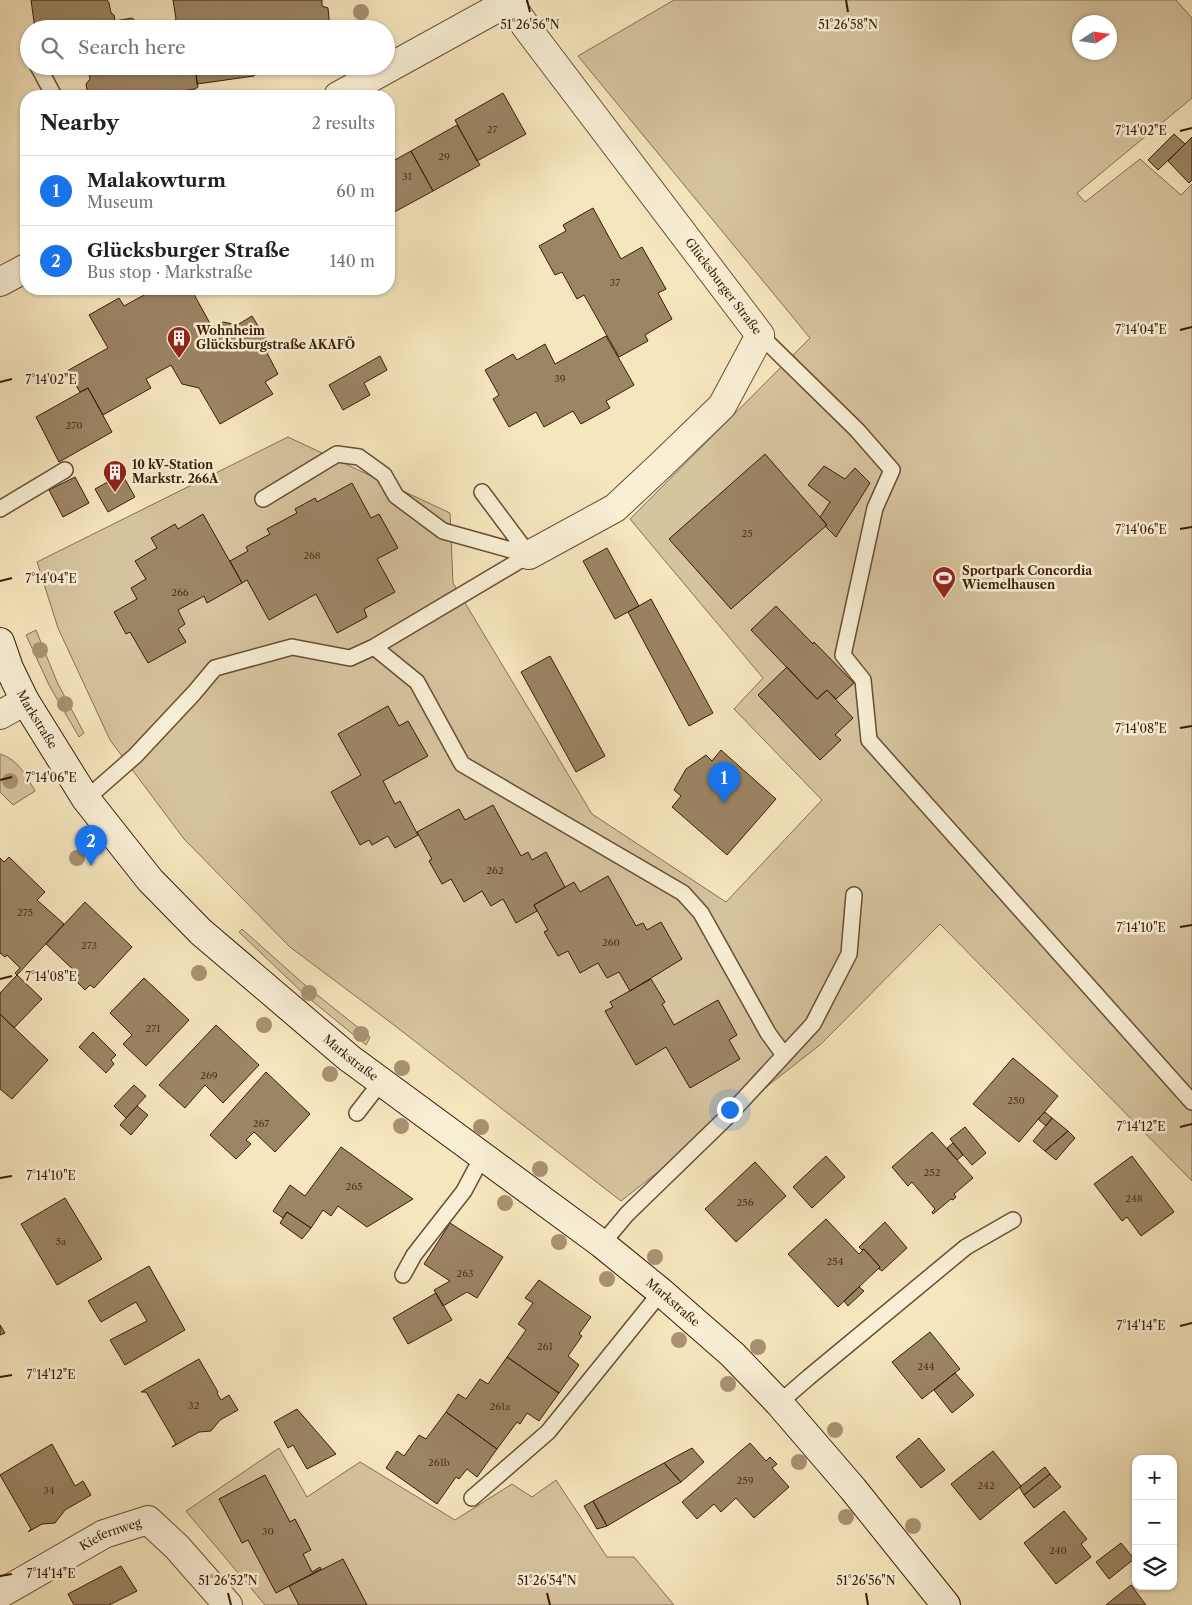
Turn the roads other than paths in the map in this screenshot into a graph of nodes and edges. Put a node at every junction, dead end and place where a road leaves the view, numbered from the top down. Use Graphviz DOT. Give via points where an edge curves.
graph roads {
  1 [pos="510,1"];
  2 [pos="395,65"];
  3 [pos="43,75"];
  4 [pos="376,75"];
  5 [pos="51,90"];
  6 [pos="349,90"];
  7 [pos="20,271"];
  8 [pos="0,282"];
  9 [pos="760,334"];
  10 [pos="65,470"];
  11 [pos="482,492"];
  12 [pos="263,499"];
  13 [pos="0,509"];
  14 [pos="529,555"];
  15 [pos="0,642"];
  16 [pos="374,647"];
  17 [pos="25,701"];
  18 [pos="0,716"];
  19 [pos="86,799"];
  20 [pos="854,894"];
  21 [pos="784,1054"];
  22 [pos="382,1082"];
  23 [pos="1192,1102"];
  24 [pos="356,1114"];
  25 [pos="482,1157"];
  26 [pos="1013,1220"];
  27 [pos="602,1244"];
  28 [pos="403,1275"];
  29 [pos="661,1292"];
  30 [pos="780,1403"];
  31 [pos="472,1498"];
  32 [pos="0,1594"];
  33 [pos="228,1605"];
  34 [pos="946,1605"];
  1 -- 2 [label="main road, Glücksburger Straße"];
  1 -- 9 [label="main road, Glücksburger Straße" via="527,28"];
  3 -- 5 [label="lane"];
  4 -- 6 [label="main road, Glücksburger Straße"];
  7 -- 8 [label="main road"];
  9 -- 14 [label="main road, Glücksburger Straße" via="722,406 615,508"];
  9 -- 23 [label="lane" via="857,430 892,470 875,508 842,655 863,680 869,740"];
  10 -- 13 [label="lane"];
  11 -- 14 [label="lane"];
  12 -- 14 [label="lane" via="337,454 359,457 384,475 396,496 443,531"];
  14 -- 16 [label="lane"];
  15 -- 17 [label="main road, Markstraße"];
  16 -- 19 [label="lane" via="350,658 292,647 215,668 135,756"];
  16 -- 21 [label="lane" via="417,682 462,764 683,893 701,913 768,1033"];
  17 -- 18 [label="main road"];
  17 -- 19 [label="main road, Markstraße"];
  19 -- 22 [label="main road, Markstraße" via="150,880 201,932 349,1058"];
  20 -- 21 [label="lane" via="849,954 813,1024"];
  21 -- 27 [label="lane"];
  22 -- 24 [label="lane"];
  22 -- 25 [label="main road, Markstraße"];
  25 -- 27 [label="main road, Markstraße"];
  25 -- 28 [label="lane" via="464,1191 414,1255"];
  26 -- 30 [label="lane" via="966,1248"];
  27 -- 29 [label="main road, Markstraße"];
  29 -- 30 [label="main road, Markstraße" via="733,1355"];
  29 -- 31 [label="lane" via="548,1432"];
  30 -- 34 [label="main road, Markstraße"];
  32 -- 33 [label="main road, Kiefernweg" via="104,1534 148,1520 177,1547"];
}
